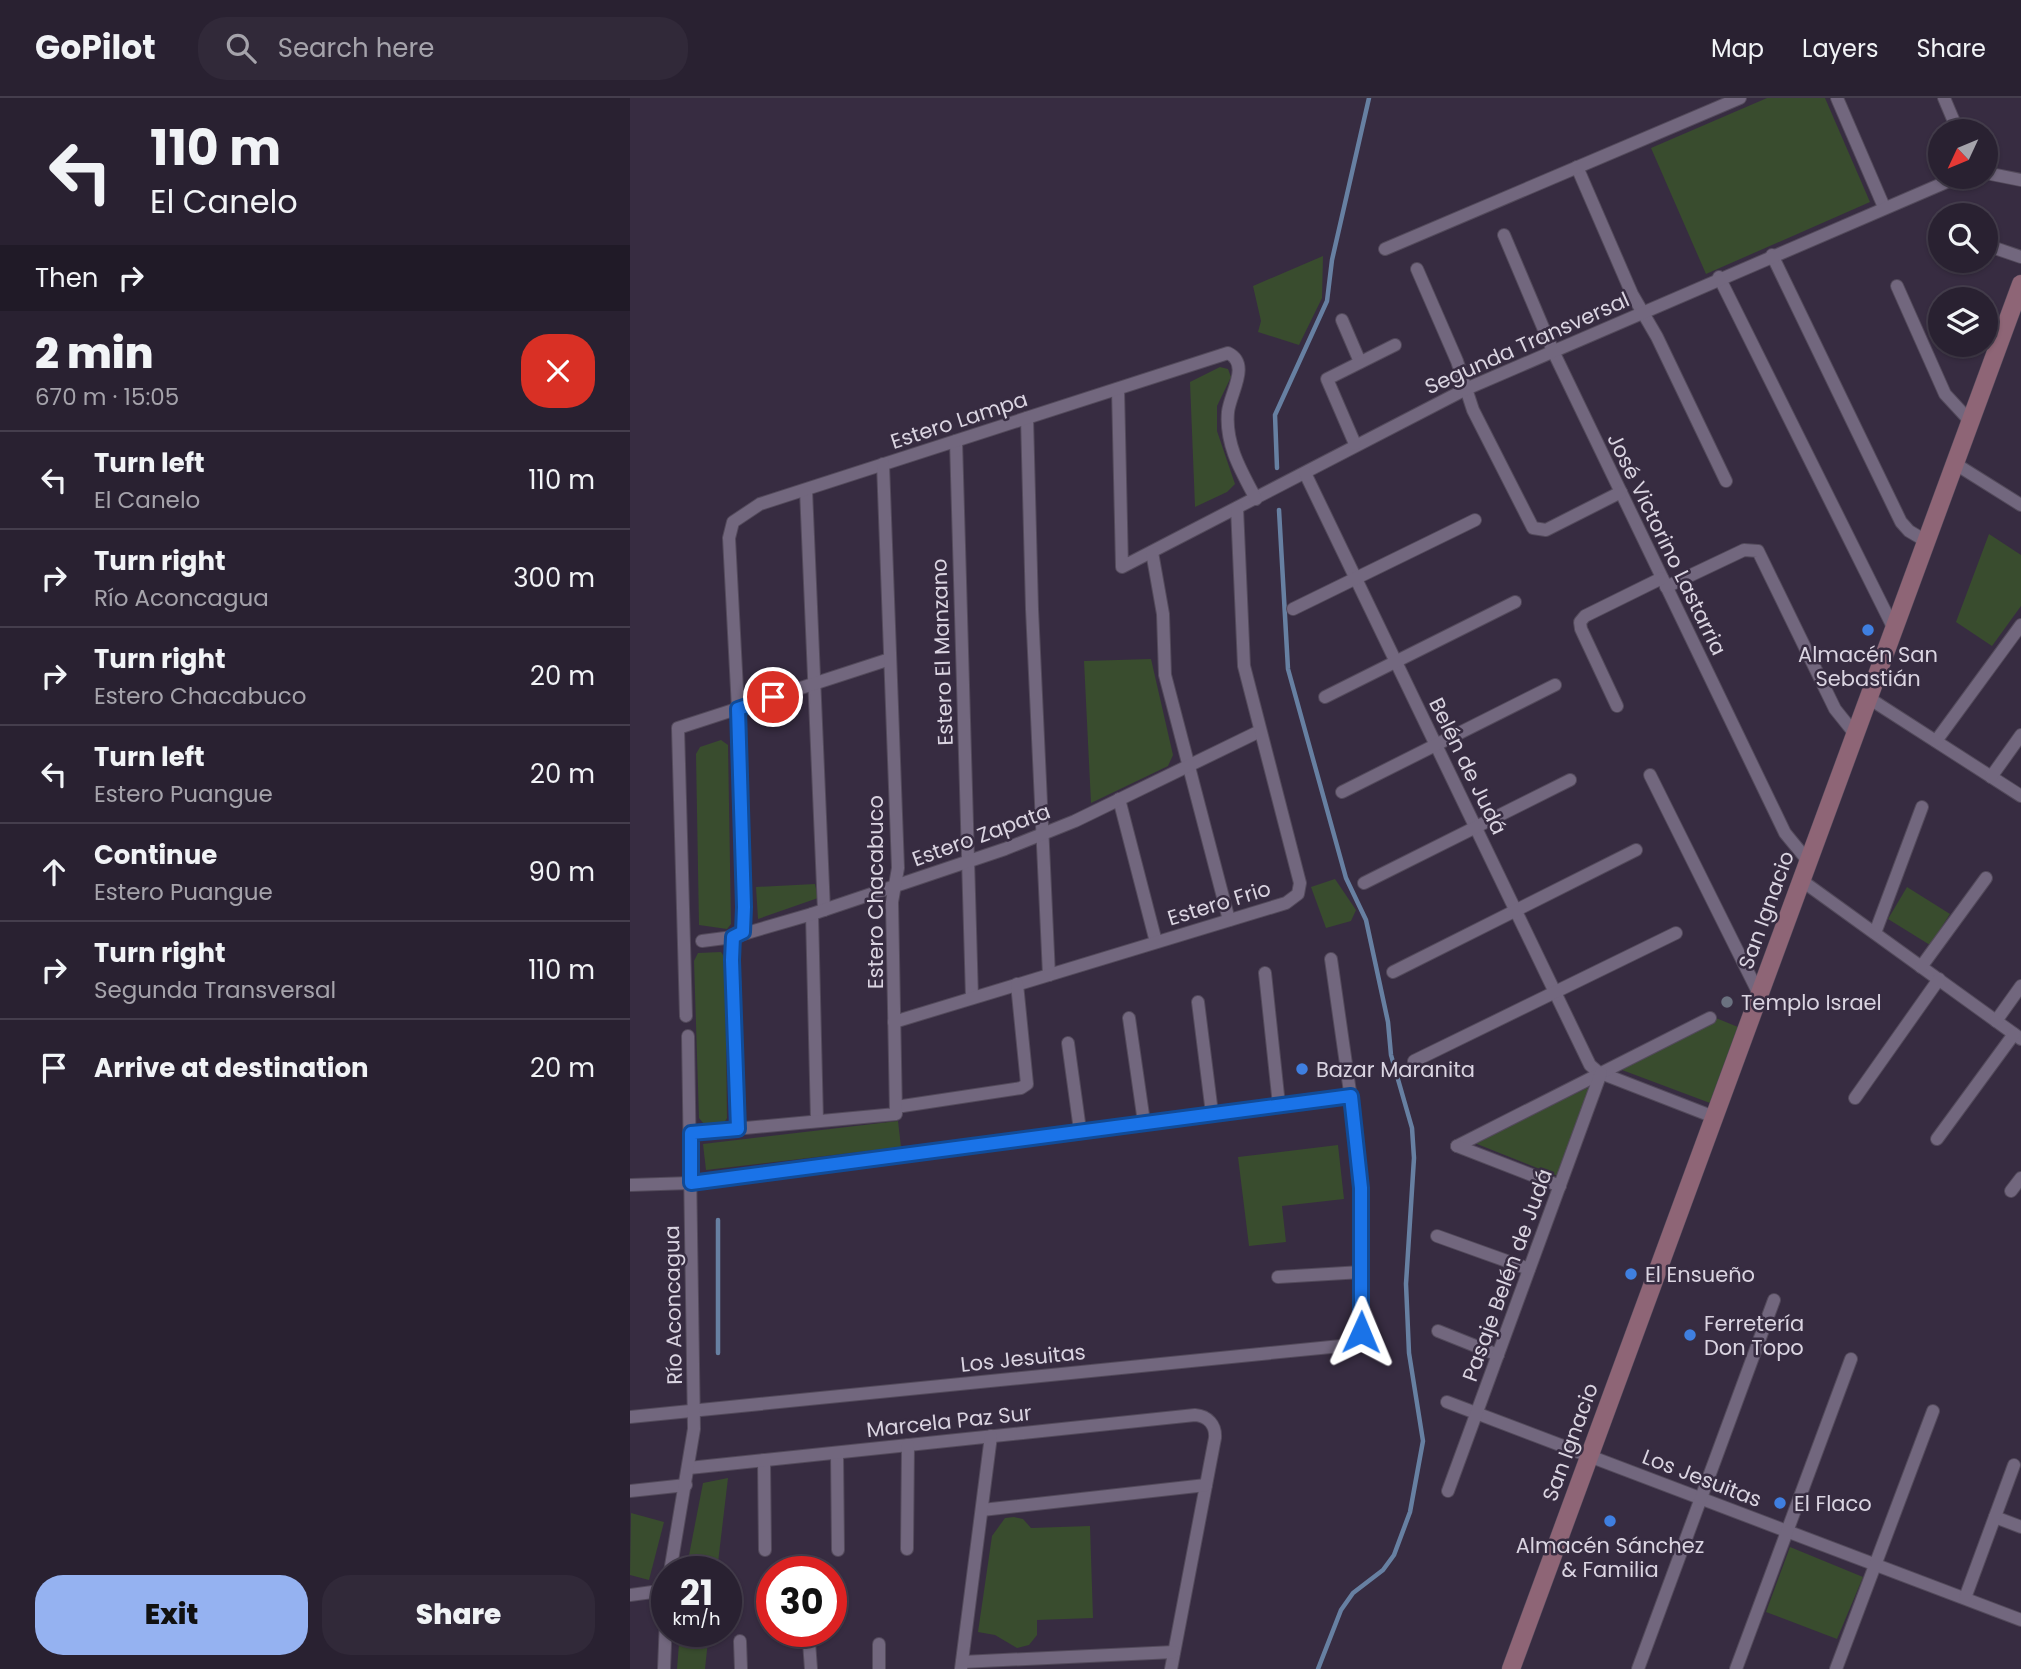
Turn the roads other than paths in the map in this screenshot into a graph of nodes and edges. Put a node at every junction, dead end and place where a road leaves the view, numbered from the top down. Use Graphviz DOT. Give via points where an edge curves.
graph roads {
  1 [pos="1740,98"];
  2 [pos="1837,98"];
  3 [pos="1944,98"];
  4 [pos="1953,119"];
  5 [pos="1577,167"];
  6 [pos="1998,175"];
  7 [pos="2021,180"];
  8 [pos="1928,189"];
  9 [pos="1884,207"];
  10 [pos="1504,235"];
  11 [pos="1998,249"];
  12 [pos="1385,250"];
  13 [pos="1772,255"];
  14 [pos="2021,257"];
  15 [pos="1417,269"];
  16 [pos="1719,278"];
  17 [pos="2021,285"];
  18 [pos="1897,286"];
  19 [pos="1642,311"];
  20 [pos="1342,320"];
  21 [pos="1395,345"];
  22 [pos="1553,351"];
  23 [pos="1360,362"];
  24 [pos="1118,389"];
  25 [pos="1466,389"];
  26 [pos="1027,418"];
  27 [pos="1970,421"];
  28 [pos="956,441"];
  29 [pos="1355,444"];
  30 [pos="1954,463"];
  31 [pos="883,464"];
  32 [pos="1305,472"];
  33 [pos="1726,481"];
  34 [pos="806,490"];
  35 [pos="1621,492"];
  36 [pos="1256,499"];
  37 [pos="2021,505"];
  38 [pos="1237,508"];
  39 [pos="1475,520"];
  40 [pos="1926,541"];
  41 [pos="1152,552"];
  42 [pos="1355,579"];
  43 [pos="1664,583"];
  44 [pos="1515,602"];
  45 [pos="1293,609"];
  46 [pos="2021,625"];
  47 [pos="1894,629"];
  48 [pos="890,659"];
  49 [pos="1395,662"];
  50 [pos="815,684"];
  51 [pos="1555,685"];
  52 [pos="1325,697"];
  53 [pos="1867,697"];
  54 [pos="1617,706"];
  55 [pos="738,709"];
  56 [pos="1260,731"];
  57 [pos="1855,734"];
  58 [pos="2021,735"];
  59 [pos="1936,741"];
  60 [pos="1436,745"];
  61 [pos="1187,766"];
  62 [pos="1650,775"];
  63 [pos="1991,777"];
  64 [pos="1570,780"];
  65 [pos="1342,792"];
  66 [pos="2021,796"];
  67 [pos="1119,799"];
  68 [pos="1922,807"];
  69 [pos="1477,826"];
  70 [pos="1041,836"];
  71 [pos="1636,850"];
  72 [pos="1808,861"];
  73 [pos="967,863"];
  74 [pos="1986,878"];
  75 [pos="1801,880"];
  76 [pos="1364,883"];
  77 [pos="894,886"];
  78 [pos="1517,910"];
  79 [pos="818,911"];
  80 [pos="1229,920"];
  81 [pos="1676,933"];
  82 [pos="1875,933"];
  83 [pos="738,934"];
  84 [pos="702,941"];
  85 [pos="1156,942"];
  86 [pos="1331,959"];
  87 [pos="1921,967"];
  88 [pos="1393,972"];
  89 [pos="1265,973"];
  90 [pos="1049,975"];
  91 [pos="1938,979"];
  92 [pos="1017,984"];
  93 [pos="2021,986"];
  94 [pos="1556,992"];
  95 [pos="1759,994"];
  96 [pos="972,998"];
  97 [pos="1198,1002"];
  98 [pos="686,1016"];
  99 [pos="1129,1018"];
  100 [pos="1710,1018"];
  101 [pos="1996,1021"];
  102 [pos="894,1022"];
  103 [pos="688,1036"];
  104 [pos="2017,1037"];
  105 [pos="1068,1044"];
  106 [pos="1414,1061"];
  107 [pos="1601,1073"];
  108 [pos="1351,1096"];
  109 [pos="1855,1098"];
  110 [pos="1279,1105"];
  111 [pos="896,1107"];
  112 [pos="1212,1113"];
  113 [pos="1714,1117"];
  114 [pos="817,1121"];
  115 [pos="1144,1122"];
  116 [pos="738,1129"];
  117 [pos="1080,1130"];
  118 [pos="691,1133"];
  119 [pos="1937,1139"];
  120 [pos="2021,1178"];
  121 [pos="691,1183"];
  122 [pos="630,1185"];
  123 [pos="1560,1186"];
  124 [pos="2011,1192"];
  125 [pos="1437,1236"];
  126 [pos="1529,1269"];
  127 [pos="1362,1272"];
  128 [pos="1278,1278"];
  129 [pos="1774,1300"];
  130 [pos="1438,1331"];
  131 [pos="1498,1355"];
  132 [pos="1850,1359"];
  133 [pos="1447,1402"];
  134 [pos="1933,1411"];
  135 [pos="694,1412"];
  136 [pos="1476,1413"];
  137 [pos="630,1417"];
  138 [pos="991,1436"];
  139 [pos="908,1445"];
  140 [pos="837,1452"];
  141 [pos="1589,1456"];
  142 [pos="764,1460"];
  143 [pos="2014,1465"];
  144 [pos="689,1468"];
  145 [pos="686,1485"];
  146 [pos="1206,1485"];
  147 [pos="630,1491"];
  148 [pos="1448,1491"];
  149 [pos="1702,1499"];
  150 [pos="982,1510"];
  151 [pos="1995,1517"];
  152 [pos="2021,1527"];
  153 [pos="1787,1531"];
  154 [pos="907,1549"];
  155 [pos="765,1550"];
  156 [pos="838,1550"];
  157 [pos="673,1556"];
  158 [pos="1875,1564"];
  159 [pos="651,1594"];
  160 [pos="630,1595"];
  161 [pos="1965,1598"];
  162 [pos="2021,1620"];
  163 [pos="879,1644"];
  164 [pos="665,1647"];
  165 [pos="740,1647"];
  166 [pos="809,1647"];
  167 [pos="1174,1652"];
  168 [pos="962,1665"];
  169 [pos="1841,1668"];
  170 [pos="664,1669"];
  171 [pos="741,1669"];
  172 [pos="810,1669"];
  173 [pos="879,1669"];
  174 [pos="1171,1669"];
  175 [pos="1511,1669"];
  176 [pos="1638,1669"];
  177 [pos="1736,1669"];
  1 -- 5 [label="street"];
  2 -- 9 [label="street"];
  3 -- 4 [label="street"];
  5 -- 12 [label="street"];
  5 -- 19 [label="street"];
  6 -- 7 [label="street"];
  8 -- 9 [label="street, Segunda Transversal"];
  9 -- 13 [label="street, Segunda Transversal"];
  10 -- 22 [label="street, José Victorino Lastarria"];
  11 -- 14 [label="street"];
  13 -- 16 [label="street, Segunda Transversal"];
  13 -- 40 [label="street" via="1898,516 1909,531"];
  15 -- 25 [label="street"];
  16 -- 19 [label="street, Segunda Transversal"];
  16 -- 47 [label="street"];
  17 -- 27 [label="main road, San Ignacio"];
  18 -- 27 [label="street" via="1945,394"];
  19 -- 22 [label="street, Segunda Transversal"];
  19 -- 33 [label="street"];
  20 -- 23 [label="street"];
  21 -- 23 [label="street"];
  22 -- 25 [label="street, Segunda Transversal"];
  22 -- 35 [label="street, José Victorino Lastarria"];
  23 -- 29 [label="street" via="1327,380"];
  24 -- 26 [label="street, Estero Lampa"];
  24 -- 36 [label="street, Estero Lampa" via="1233,355 1240,372 1230,401 1229,439"];
  24 -- 41 [label="street, Segunda Transversal" via="1122,567"];
  25 -- 29 [label="street, Segunda Transversal"];
  25 -- 35 [label="street" via="1525,513 1538,530"];
  26 -- 28 [label="street, Estero Lampa"];
  26 -- 70 [label="street"];
  27 -- 30 [label="main road, San Ignacio"];
  28 -- 31 [label="street, Estero Lampa"];
  28 -- 73 [label="street, Estero El Manzano"];
  29 -- 32 [label="street, Segunda Transversal"];
  30 -- 37 [label="street"];
  30 -- 40 [label="main road, San Ignacio"];
  31 -- 34 [label="street, Estero Lampa"];
  31 -- 48 [label="street, Estero Chacabuco"];
  32 -- 36 [label="street, Segunda Transversal"];
  32 -- 42 [label="street, Belén de Judá"];
  34 -- 50 [label="street"];
  34 -- 55 [label="street, Estero Lampa" via="760,505 733,522 729,538"];
  35 -- 43 [label="street, José Victorino Lastarria"];
  36 -- 38 [label="street, Segunda Transversal"];
  38 -- 41 [label="street, Segunda Transversal"];
  38 -- 56 [label="street, Estero Frio" via="1243,656"];
  39 -- 42 [label="street"];
  40 -- 47 [label="main road, San Ignacio"];
  41 -- 61 [label="street" via="1163,614 1165,676"];
  42 -- 45 [label="street"];
  42 -- 49 [label="street, Belén de Judá"];
  43 -- 54 [label="street" via="1580,622"];
  43 -- 57 [label="street" via="1744,550 1758,551 1835,709"];
  43 -- 72 [label="street, José Victorino Lastarria" via="1785,833"];
  44 -- 49 [label="street"];
  46 -- 59 [label="street"];
  47 -- 53 [label="main road, San Ignacio"];
  48 -- 50 [label="street"];
  48 -- 77 [label="street, Estero Chacabuco" via="898,868"];
  49 -- 52 [label="street"];
  49 -- 60 [label="street, Belén de Judá"];
  50 -- 55 [label="street"];
  50 -- 79 [label="street"];
  51 -- 60 [label="street"];
  53 -- 57 [label="main road, San Ignacio"];
  53 -- 59 [label="street"];
  55 -- 83 [label="street"];
  55 -- 98 [label="street" via="678,728"];
  56 -- 61 [label="street, Estero Zapata"];
  56 -- 80 [label="street, Estero Frio" via="1300,883 1298,894 1289,902"];
  57 -- 72 [label="main road, San Ignacio"];
  58 -- 63 [label="street"];
  59 -- 63 [label="street"];
  60 -- 65 [label="street"];
  60 -- 69 [label="street, Belén de Judá"];
  61 -- 67 [label="street, Estero Zapata"];
  61 -- 80 [label="street"];
  62 -- 95 [label="street"];
  63 -- 66 [label="street"];
  64 -- 69 [label="street"];
  67 -- 70 [label="street, Estero Zapata"];
  67 -- 85 [label="street"];
  68 -- 82 [label="street"];
  69 -- 76 [label="street"];
  69 -- 78 [label="street, Belén de Judá"];
  70 -- 73 [label="street, Estero Zapata"];
  70 -- 90 [label="street"];
  71 -- 78 [label="street"];
  72 -- 75 [label="main road, San Ignacio"];
  73 -- 77 [label="street, Estero Zapata"];
  73 -- 96 [label="street, Estero El Manzano"];
  74 -- 87 [label="street"];
  75 -- 82 [label="street"];
  75 -- 95 [label="main road, San Ignacio"];
  77 -- 79 [label="street, Estero Zapata"];
  77 -- 102 [label="street, Estero Chacabuco"];
  78 -- 88 [label="street"];
  78 -- 94 [label="street, Belén de Judá"];
  79 -- 83 [label="street, Estero Zapata"];
  79 -- 114 [label="street"];
  80 -- 85 [label="street, Estero Frio"];
  81 -- 94 [label="street"];
  82 -- 87 [label="street"];
  83 -- 84 [label="street, Estero Zapata"];
  83 -- 116 [label="street"];
  85 -- 90 [label="street, Estero Frio"];
  86 -- 108 [label="street"];
  87 -- 91 [label="street"];
  89 -- 110 [label="street"];
  90 -- 92 [label="street, Estero Frio"];
  91 -- 101 [label="street"];
  91 -- 109 [label="street"];
  92 -- 96 [label="street, Estero Frio"];
  92 -- 111 [label="street" via="1027,1084"];
  93 -- 101 [label="street"];
  94 -- 106 [label="street"];
  94 -- 107 [label="street, Belén de Judá" via="1588,1061"];
  95 -- 113 [label="main road, San Ignacio"];
  96 -- 102 [label="street, Estero Frio"];
  97 -- 112 [label="street"];
  99 -- 115 [label="street"];
  100 -- 107 [label="street"];
  101 -- 104 [label="street"];
  102 -- 111 [label="street, Estero Chacabuco"];
  103 -- 118 [label="street, Río Aconcagua"];
  104 -- 119 [label="street"];
  105 -- 117 [label="street"];
  107 -- 113 [label="street"];
  107 -- 123 [label="street, Pasaje Belén de Judá"];
  107 -- 123 [label="street" via="1457,1146"];
  108 -- 110 [label="street"];
  108 -- 127 [label="street" via="1361,1188"];
  110 -- 112 [label="street"];
  111 -- 114 [label="street" via="896,1114"];
  112 -- 115 [label="street"];
  113 -- 141 [label="main road, San Ignacio"];
  114 -- 116 [label="street"];
  115 -- 117 [label="street"];
  116 -- 118 [label="street"];
  117 -- 121 [label="street"];
  118 -- 121 [label="street, Río Aconcagua"];
  120 -- 124 [label="street"];
  121 -- 122 [label="street"];
  121 -- 135 [label="street, Río Aconcagua"];
  123 -- 126 [label="street, Pasaje Belén de Judá"];
  125 -- 126 [label="street"];
  126 -- 131 [label="street, Pasaje Belén de Judá"];
  127 -- 128 [label="street"];
  127 -- 135 [label="street, Los Jesuitas" via="1362,1327 1355,1342 1340,1348 1210,1357"];
  129 -- 149 [label="street"];
  130 -- 131 [label="street"];
  131 -- 136 [label="street, Pasaje Belén de Judá"];
  132 -- 153 [label="street"];
  133 -- 136 [label="street, Los Jesuitas"];
  134 -- 158 [label="street"];
  135 -- 137 [label="street, Los Jesuitas"];
  135 -- 144 [label="street, Río Aconcagua"];
  136 -- 141 [label="street, Los Jesuitas"];
  136 -- 148 [label="street, Pasaje Belén de Judá"];
  138 -- 139 [label="street, Marcela Paz Sur"];
  138 -- 146 [label="street, Marcela Paz Sur" via="1195,1415 1211,1422 1215,1433"];
  138 -- 150 [label="street"];
  139 -- 140 [label="street, Marcela Paz Sur"];
  139 -- 154 [label="street"];
  140 -- 142 [label="street, Marcela Paz Sur"];
  140 -- 156 [label="street"];
  141 -- 149 [label="street, Los Jesuitas"];
  141 -- 175 [label="main road, San Ignacio"];
  142 -- 144 [label="street, Marcela Paz Sur"];
  142 -- 155 [label="street"];
  143 -- 151 [label="street"];
  144 -- 145 [label="street, Río Aconcagua"];
  145 -- 147 [label="street"];
  145 -- 157 [label="street, Río Aconcagua"];
  146 -- 150 [label="street"];
  146 -- 167 [label="street"];
  149 -- 153 [label="street, Los Jesuitas"];
  149 -- 176 [label="street"];
  150 -- 168 [label="street"];
  151 -- 152 [label="street"];
  151 -- 161 [label="street"];
  153 -- 158 [label="street, Los Jesuitas"];
  153 -- 177 [label="street"];
  158 -- 161 [label="street, Los Jesuitas"];
  158 -- 169 [label="street"];
  159 -- 160 [label="street"];
  161 -- 162 [label="street, Los Jesuitas"];
  163 -- 173 [label="street"];
  164 -- 170 [label="street"];
  165 -- 171 [label="street"];
  166 -- 172 [label="street"];
  167 -- 168 [label="street"];
  167 -- 174 [label="street"];
}
